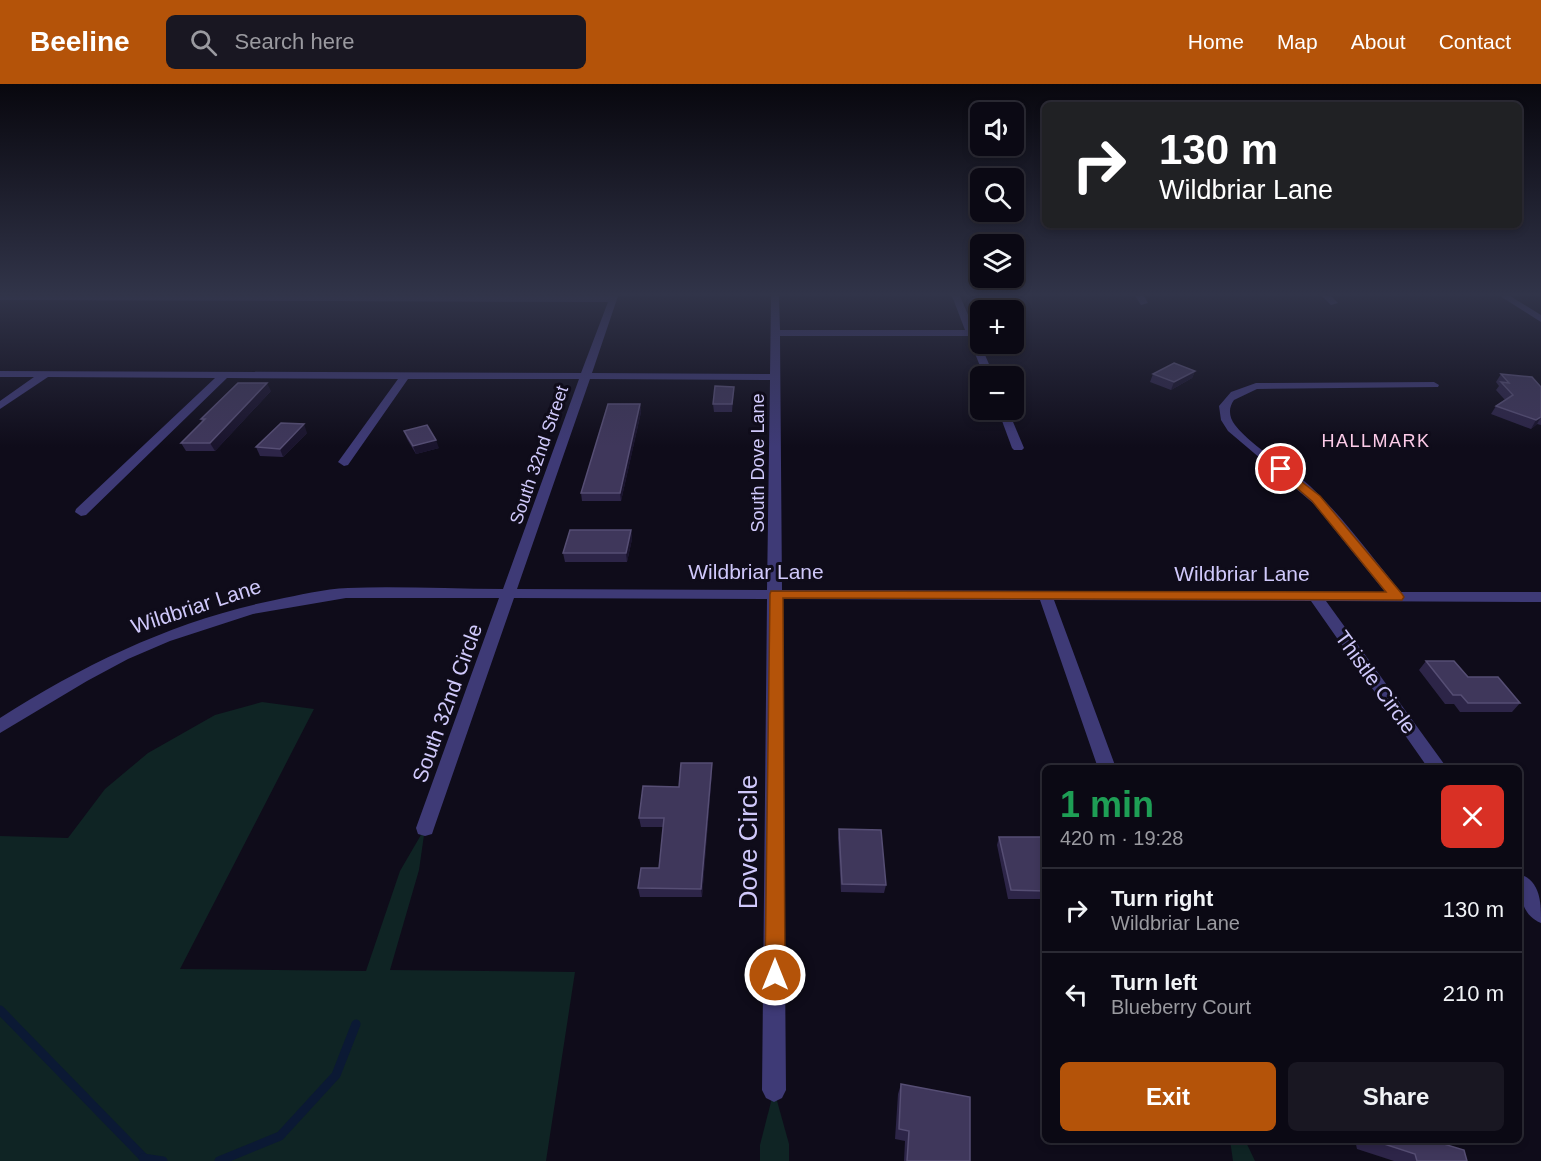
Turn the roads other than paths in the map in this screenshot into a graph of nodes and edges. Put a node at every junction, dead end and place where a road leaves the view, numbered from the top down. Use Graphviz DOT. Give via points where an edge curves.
graph roads {
  1 [pos="597,346"];
  2 [pos="776,346"];
  3 [pos="0,374"];
  4 [pos="44,375"];
  5 [pos="224,375"];
  6 [pos="405,376"];
  7 [pos="586,376"];
  8 [pos="776,377"];
  9 [pos="1434,385"];
  10 [pos="0,406"];
  11 [pos="1007,420"];
  12 [pos="1018,448"];
  13 [pos="344,462"];
  14 [pos="81,512"];
  15 [pos="510,593"];
  16 [pos="776,594"];
  17 [pos="1045,595"];
  18 [pos="1315,597"];
  19 [pos="1397,597"];
  20 [pos="1541,597"];
  21 [pos="0,726"];
  22 [pos="1106,765"];
  23 [pos="1436,765"];
  24 [pos="425,828"];
  25 [pos="1522,886"];
  26 [pos="1541,913"];
  27 [pos="774,1089"];
  1 -- 7 [label="street, South 32nd Street"];
  2 -- 8 [label="street, South Dove Lane"];
  3 -- 4 [label="street"];
  4 -- 5 [label="street"];
  4 -- 10 [label="street"];
  5 -- 6 [label="street"];
  5 -- 14 [label="street"];
  6 -- 7 [label="street"];
  6 -- 13 [label="street"];
  7 -- 8 [label="street"];
  7 -- 15 [label="street, South 32nd Street"];
  8 -- 16 [label="street, South Dove Lane"];
  9 -- 19 [label="street" via="1256,386 1232,395 1223,410 1238,435 1316,498"];
  11 -- 12 [label="street"];
  15 -- 16 [label="street, Wildbriar Lane"];
  15 -- 21 [label="street, Wildbriar Lane" via="346,593 254,608 177,631 125,653"];
  15 -- 24 [label="street, South 32nd Circle"];
  16 -- 17 [label="street, Wildbriar Lane"];
  16 -- 27 [label="street, Dove Circle"];
  17 -- 18 [label="street, Wildbriar Lane"];
  17 -- 22 [label="street"];
  18 -- 19 [label="street, Wildbriar Lane"];
  18 -- 23 [label="street, Thistle Circle"];
  19 -- 20 [label="street, Wildbriar Lane"];
  25 -- 26 [label="street"];
}
